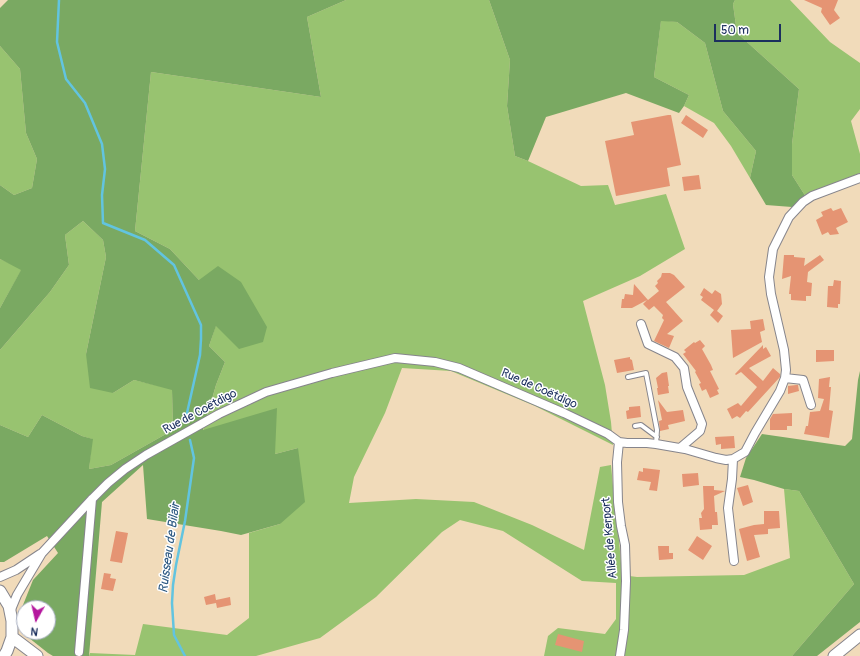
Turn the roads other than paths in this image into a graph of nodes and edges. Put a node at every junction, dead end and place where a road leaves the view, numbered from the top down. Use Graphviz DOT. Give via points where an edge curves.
graph roads {
  1 [pos="860,178"];
  2 [pos="641,324"];
  3 [pos="628,377"];
  4 [pos="785,378"];
  5 [pos="811,405"];
  6 [pos="635,426"];
  7 [pos="657,440"];
  8 [pos="619,442"];
  9 [pos="680,448"];
  10 [pos="733,459"];
  11 [pos="92,499"];
  12 [pos="42,553"];
  13 [pos="734,561"];
  14 [pos="0,577"];
  15 [pos="0,591"];
  16 [pos="10,612"];
  17 [pos="860,635"];
  18 [pos="12,637"];
  19 [pos="80,652"];
  20 [pos="4,656"];
  21 [pos="37,656"];
  22 [pos="620,656"];
  23 [pos="834,656"];
  1 -- 4 [label="street" via="812,196 803,202 789,217 773,249 769,277 784,350"];
  2 -- 9 [label="street" via="648,344 675,357 684,368 687,387 702,424 700,431"];
  3 -- 7 [label="lane" via="646,373"];
  4 -- 5 [label="street" via="803,380"];
  4 -- 10 [label="street" via="745,452"];
  6 -- 7 [label="lane" via="641,425"];
  7 -- 8 [label="street" via="647,443"];
  7 -- 9 [label="street"];
  8 -- 11 [label="street, Rue de Coëtdigo" via="564,412 459,368 435,362 395,358 266,392 219,414 146,455 125,469"];
  8 -- 22 [label="street, Allée de Kerport" via="618,502 625,545 626,581"];
  9 -- 10 [label="street" via="716,458"];
  10 -- 13 [label="street" via="728,508"];
  11 -- 12 [label="street, Rue de Coëtdigo"];
  11 -- 19 [label="street"];
  12 -- 14 [label="street, Rue de Coëtdigo"];
  12 -- 16 [label="street, Rue de Coëtdigo"];
  15 -- 16 [label="main road"];
  16 -- 18 [label="main road"];
  17 -- 23 [label="main road"];
  18 -- 20 [label="main road"];
  18 -- 21 [label="main road"];
}
